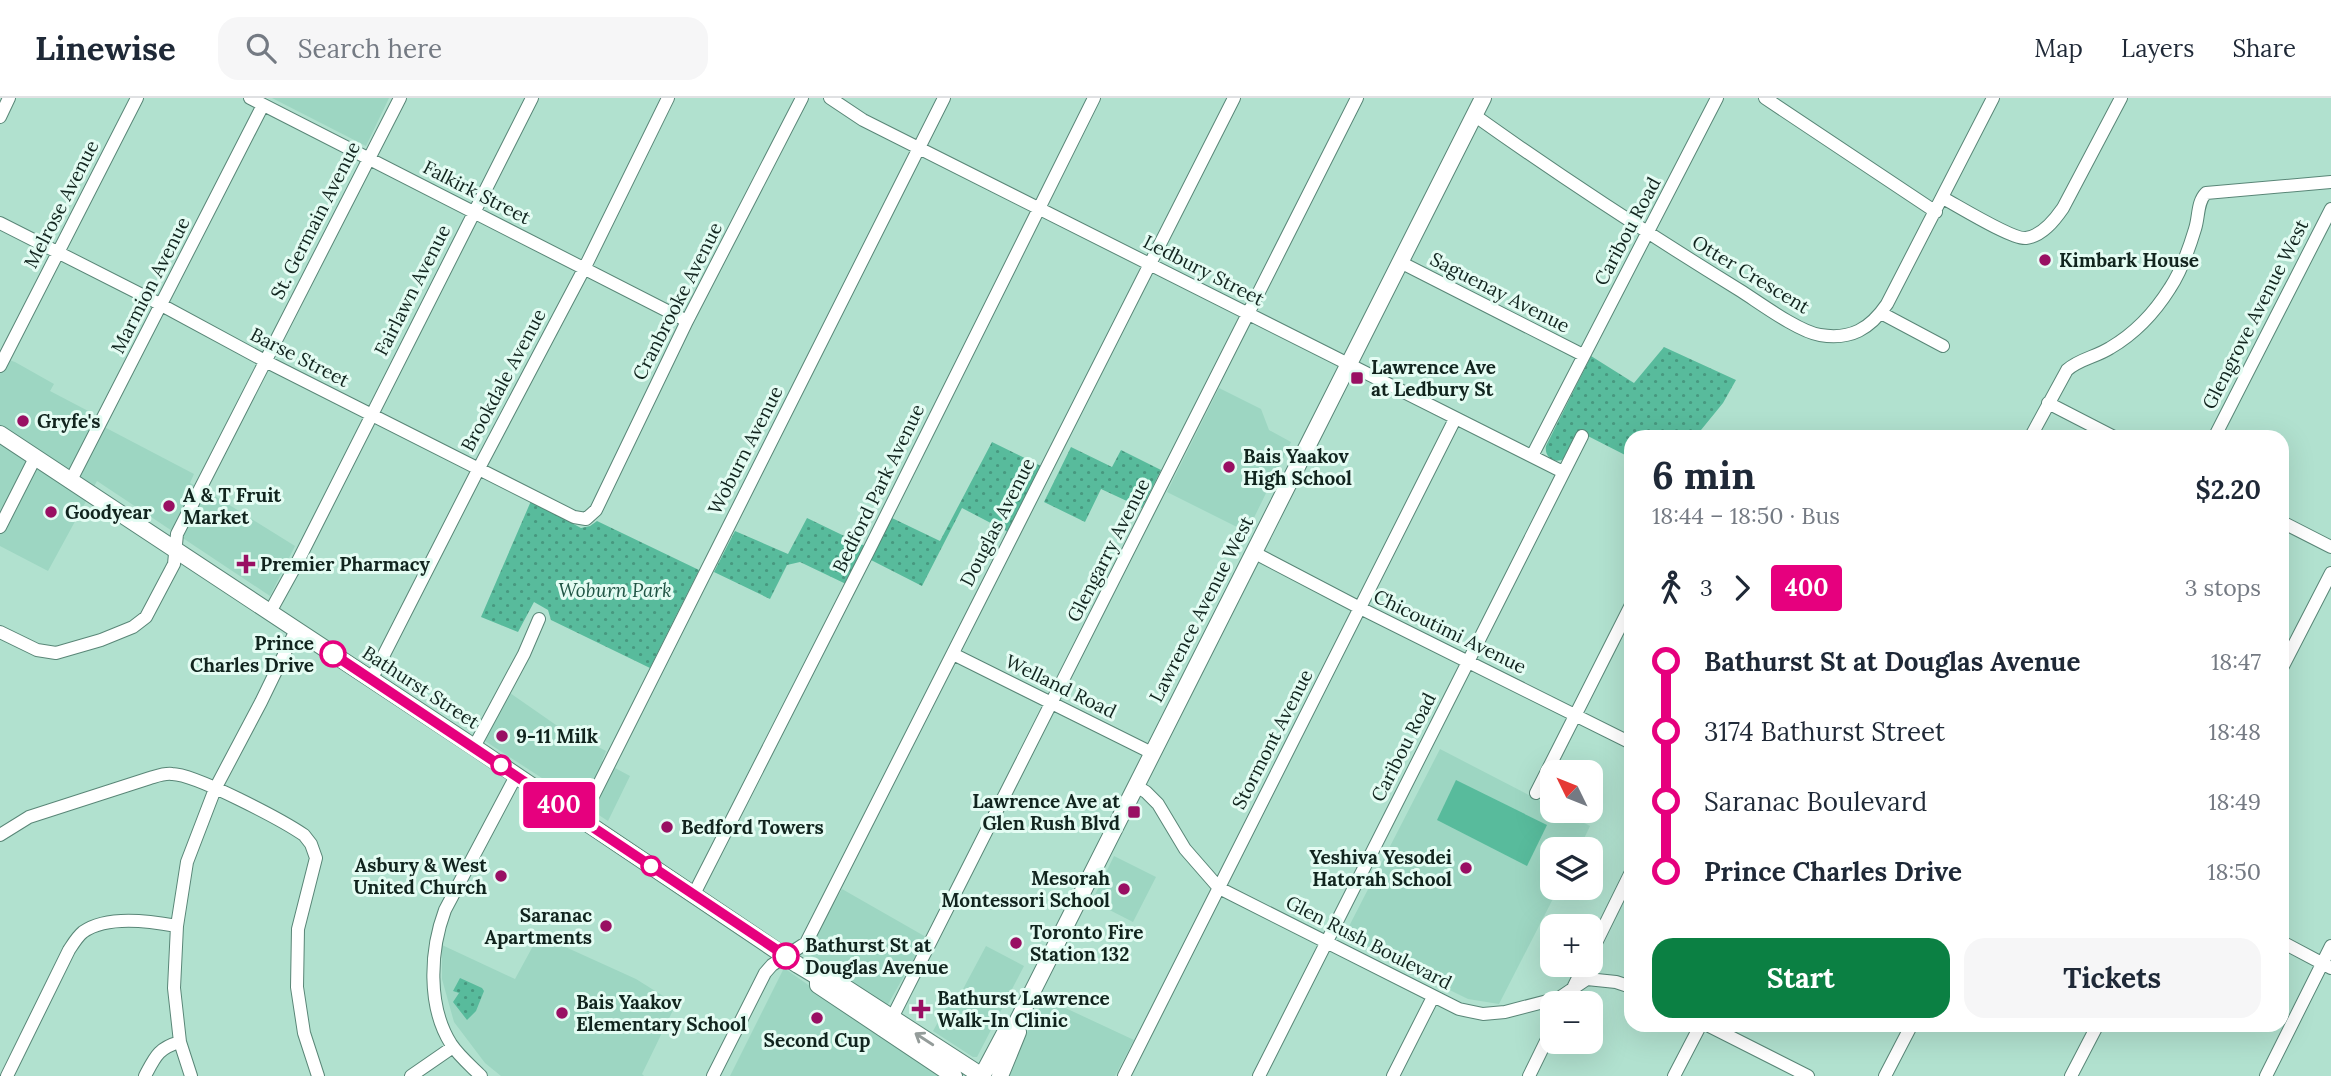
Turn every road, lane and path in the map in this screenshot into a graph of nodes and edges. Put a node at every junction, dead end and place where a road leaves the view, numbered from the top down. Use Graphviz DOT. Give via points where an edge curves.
graph roads {
  1 [pos="9,98"];
  2 [pos="137,98"];
  3 [pos="250,98"];
  4 [pos="400,98"];
  5 [pos="532,98"];
  6 [pos="668,98"];
  7 [pos="802,98"];
  8 [pos="830,98"];
  9 [pos="944,98"];
  10 [pos="1094,98"];
  11 [pos="1234,98"];
  12 [pos="1357,98"];
  13 [pos="1483,98"];
  14 [pos="1717,98"];
  15 [pos="1765,98"];
  16 [pos="1993,98"];
  17 [pos="2121,98"];
  18 [pos="263,105"];
  19 [pos="1474,115"];
  20 [pos="0,117"];
  21 [pos="919,148"];
  22 [pos="368,158"];
  23 [pos="2331,182"];
  24 [pos="1943,198"];
  25 [pos="1038,208"];
  26 [pos="2331,209"];
  27 [pos="474,212"];
  28 [pos="1936,212"];
  29 [pos="0,223"];
  30 [pos="1648,234"];
  31 [pos="58,251"];
  32 [pos="1400,262"];
  33 [pos="1150,263"];
  34 [pos="585,267"];
  35 [pos="161,305"];
  36 [pos="1881,313"];
  37 [pos="1248,314"];
  38 [pos="687,321"];
  39 [pos="1943,346"];
  40 [pos="1583,355"];
  41 [pos="265,361"];
  42 [pos="1348,364"];
  43 [pos="0,366"];
  44 [pos="2048,403"];
  45 [pos="371,415"];
  46 [pos="1455,419"];
  47 [pos="2034,430"];
  48 [pos="2100,430"];
  49 [pos="2218,430"];
  50 [pos="0,434"];
  51 [pos="1582,436"];
  52 [pos="1532,456"];
  53 [pos="36,458"];
  54 [pos="478,468"];
  55 [pos="1563,472"];
  56 [pos="71,482"];
  57 [pos="586,519"];
  58 [pos="2289,526"];
  59 [pos="0,527"];
  60 [pos="2331,547"];
  61 [pos="175,550"];
  62 [pos="1253,552"];
  63 [pos="2331,573"];
  64 [pos="1360,608"];
  65 [pos="270,612"];
  66 [pos="1624,618"];
  67 [pos="539,620"];
  68 [pos="296,630"];
  69 [pos="0,632"];
  70 [pos="953,654"];
  71 [pos="2289,654"];
  72 [pos="1468,661"];
  73 [pos="370,680"];
  74 [pos="1053,702"];
  75 [pos="1575,716"];
  76 [pos="1624,740"];
  77 [pos="474,747"];
  78 [pos="1152,753"];
  79 [pos="516,776"];
  80 [pos="1136,786"];
  81 [pos="215,789"];
  82 [pos="1536,793"];
  83 [pos="581,820"];
  84 [pos="0,835"];
  85 [pos="1624,886"];
  86 [pos="1219,888"];
  87 [pos="694,894"];
  88 [pos="177,926"];
  89 [pos="1603,929"];
  90 [pos="1326,942"];
  91 [pos="2289,946"];
  92 [pos="2331,946"];
  93 [pos="786,956"];
  94 [pos="2327,966"];
  95 [pos="818,977"];
  96 [pos="1578,977"];
  97 [pos="1624,985"];
  98 [pos="1573,988"];
  99 [pos="1572,991"];
  100 [pos="1433,997"];
  101 [pos="892,1018"];
  102 [pos="1015,1026"];
  103 [pos="1697,1032"];
  104 [pos="1731,1032"];
  105 [pos="1908,1032"];
  106 [pos="2094,1032"];
  107 [pos="180,1042"];
  108 [pos="453,1047"];
  109 [pos="1540,1054"];
  110 [pos="7,1076"];
  111 [pos="145,1076"];
  112 [pos="191,1076"];
  113 [pos="318,1076"];
  114 [pos="411,1076"];
  115 [pos="481,1076"];
  116 [pos="713,1076"];
  117 [pos="954,1076"];
  118 [pos="982,1076"];
  119 [pos="1000,1076"];
  120 [pos="1124,1076"];
  121 [pos="1259,1076"];
  122 [pos="1393,1076"];
  123 [pos="1529,1076"];
  124 [pos="1674,1076"];
  125 [pos="1808,1076"];
  126 [pos="1885,1076"];
  127 [pos="2071,1076"];
  128 [pos="2266,1076"];
  1 -- 20 [label="street"];
  2 -- 31 [label="street, Melrose Avenue"];
  3 -- 18 [label="street, Falkirk Street"];
  4 -- 22 [label="street, St. Germain Avenue"];
  5 -- 27 [label="street, Fairlawn Avenue"];
  6 -- 34 [label="street, Brookdale Avenue"];
  7 -- 38 [label="street, Cranbrooke Avenue"];
  8 -- 21 [label="street, Ledbury Street"];
  9 -- 21 [label="street, Woburn Avenue"];
  10 -- 25 [label="street, Bedford Park Avenue"];
  11 -- 33 [label="street, Douglas Avenue"];
  12 -- 37 [label="street, Glengarry Avenue"];
  13 -- 19 [label="main road, Lawrence Avenue West"];
  14 -- 30 [label="street, Caribou Road"];
  15 -- 28 [label="street"];
  16 -- 24 [label="street, Otter Crescent"];
  17 -- 24 [label="street" via="2063,208 2039,233 2029,238 2014,236"];
  18 -- 22 [label="street, Falkirk Street"];
  18 -- 35 [label="street, Marmion Avenue"];
  19 -- 30 [label="street, Otter Crescent"];
  19 -- 32 [label="main road, Lawrence Avenue West"];
  21 -- 25 [label="street, Ledbury Street"];
  21 -- 83 [label="street, Woburn Avenue"];
  22 -- 27 [label="street, Falkirk Street"];
  22 -- 41 [label="street, St. Germain Avenue"];
  23 -- 44 [label="street" via="2206,193 2181,268 2162,299 2123,340 2069,368"];
  24 -- 28 [label="street, Otter Crescent"];
  25 -- 33 [label="street, Ledbury Street"];
  25 -- 87 [label="street, Bedford Park Avenue"];
  26 -- 49 [label="street, Glengrove Avenue West"];
  27 -- 34 [label="street, Falkirk Street"];
  27 -- 45 [label="street, Fairlawn Avenue"];
  28 -- 36 [label="street, Otter Crescent"];
  29 -- 31 [label="street, Barse Street"];
  30 -- 36 [label="street, Otter Crescent" via="1817,335 1853,333 1873,324"];
  30 -- 40 [label="street, Caribou Road"];
  31 -- 35 [label="street, Barse Street"];
  31 -- 43 [label="street, Melrose Avenue"];
  32 -- 40 [label="street, Saguenay Avenue"];
  32 -- 42 [label="main road, Lawrence Avenue West"];
  33 -- 37 [label="street, Ledbury Street"];
  33 -- 70 [label="street, Douglas Avenue"];
  34 -- 38 [label="street, Falkirk Street"];
  34 -- 54 [label="street, Brookdale Avenue"];
  35 -- 41 [label="street, Barse Street"];
  35 -- 56 [label="street, Marmion Avenue"];
  36 -- 39 [label="street"];
  37 -- 42 [label="street, Ledbury Street"];
  37 -- 74 [label="street, Glengarry Avenue"];
  38 -- 57 [label="street, Cranbrooke Avenue" via="596,510"];
  40 -- 52 [label="street, Caribou Road"];
  41 -- 45 [label="street, Barse Street"];
  41 -- 61 [label="street, St. Germain Avenue" via="177,534"];
  42 -- 46 [label="street, Ledbury Street"];
  42 -- 62 [label="main road, Lawrence Avenue West"];
  44 -- 47 [label="street"];
  44 -- 48 [label="street"];
  45 -- 54 [label="street, Barse Street"];
  45 -- 65 [label="street, Fairlawn Avenue"];
  46 -- 52 [label="street, Ledbury Street"];
  46 -- 64 [label="street, Stormont Avenue"];
  50 -- 53 [label="main road, Bathurst Street"];
  51 -- 55 [label="street, Caribou Road"];
  52 -- 55 [label="street, Ledbury Street"];
  53 -- 56 [label="main road, Bathurst Street"];
  53 -- 59 [label="street"];
  54 -- 57 [label="street, Barse Street"];
  54 -- 73 [label="street, Brookdale Avenue"];
  55 -- 72 [label="street, Caribou Road"];
  56 -- 61 [label="main road, Bathurst Street"];
  58 -- 60 [label="street"];
  61 -- 65 [label="main road, Bathurst Street"];
  61 -- 69 [label="street, St. Germain Avenue" via="174,564 146,617 133,627 56,653"];
  62 -- 64 [label="street, Chicoutimi Avenue"];
  62 -- 78 [label="main road, Lawrence Avenue West"];
  63 -- 71 [label="street"];
  64 -- 72 [label="street, Chicoutimi Avenue"];
  64 -- 86 [label="street, Stormont Avenue"];
  65 -- 68 [label="main road, Bathurst Street"];
  66 -- 75 [label="street"];
  67 -- 77 [label="street"];
  68 -- 73 [label="main road, Bathurst Street"];
  68 -- 81 [label="street"];
  70 -- 74 [label="street, Welland Road"];
  70 -- 93 [label="street, Douglas Avenue" via="806,943"];
  72 -- 75 [label="street, Chicoutimi Avenue"];
  72 -- 90 [label="street, Caribou Road"];
  73 -- 77 [label="main road, Bathurst Street"];
  74 -- 78 [label="street, Welland Road"];
  74 -- 101 [label="street, Glengarry Avenue"];
  75 -- 76 [label="street, Chicoutimi Avenue"];
  75 -- 82 [label="street"];
  77 -- 79 [label="main road, Bathurst Street"];
  78 -- 80 [label="main road, Lawrence Avenue West"];
  79 -- 83 [label="main road, Bathurst Street"];
  79 -- 108 [label="street" via="438,930 433,979"];
  80 -- 86 [label="street, Glen Rush Boulevard" via="1158,804 1185,849"];
  80 -- 102 [label="main road, Lawrence Avenue West"];
  81 -- 84 [label="street" via="170,773 29,817"];
  81 -- 88 [label="street" via="187,862"];
  81 -- 113 [label="street" via="298,831 314,851 296,959 304,1033"];
  83 -- 87 [label="main road, Bathurst Street"];
  85 -- 89 [label="street"];
  86 -- 90 [label="street, Glen Rush Boulevard"];
  86 -- 120 [label="street, Stormont Avenue"];
  87 -- 93 [label="main road, Bathurst Street"];
  88 -- 107 [label="street" via="174,988"];
  88 -- 110 [label="street" via="120,921 96,925 80,934"];
  90 -- 100 [label="street, Glen Rush Boulevard"];
  90 -- 121 [label="street, Caribou Road"];
  91 -- 94 [label="street"];
  92 -- 94 [label="street"];
  93 -- 95 [label="main road, Bathurst Street"];
  93 -- 116 [label="street, Douglas Avenue" via="765,973"];
  94 -- 128 [label="street"];
  95 -- 101 [label="main road, Bathurst Street" via="826,975"];
  95 -- 117 [label="main road, Bathurst Street" via="818,985"];
  96 -- 98 [label="street"];
  97 -- 98 [label="street, Glen Rush Boulevard" via="1587,979"];
  98 -- 99 [label="street"];
  98 -- 100 [label="street, Glen Rush Boulevard" via="1559,998 1492,1014 1467,1011"];
  100 -- 122 [label="street"];
  118 -- 101 [label="main road, Bathurst Street, one-way"];
  102 -- 118 [label="main road, Lawrence Avenue West" via="1007,1029"];
  102 -- 119 [label="main road, Lawrence Avenue West" via="1018,1032"];
  103 -- 124 [label="street"];
  104 -- 125 [label="street"];
  105 -- 126 [label="street"];
  106 -- 127 [label="street"];
  107 -- 111 [label="street" via="161,1050"];
  107 -- 112 [label="street"];
  108 -- 114 [label="street"];
  108 -- 115 [label="street"];
  109 -- 123 [label="street"];
}
